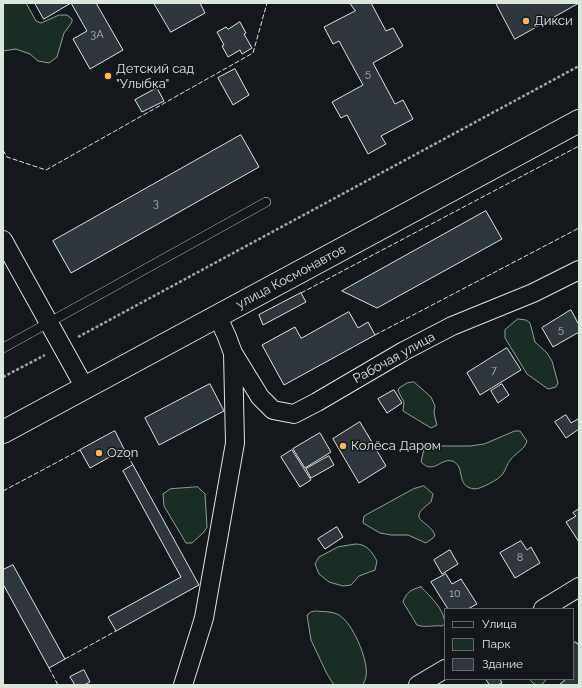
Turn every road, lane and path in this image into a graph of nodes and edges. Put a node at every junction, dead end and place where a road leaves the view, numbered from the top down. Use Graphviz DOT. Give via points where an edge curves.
graph roads {
  1 [pos="579,66"];
  2 [pos="579,121"];
  3 [pos="266,202"];
  4 [pos="3,240"];
  5 [pos="579,270"];
  6 [pos="218,317"];
  7 [pos="49,322"];
  8 [pos="62,346"];
  9 [pos="3,348"];
  10 [pos="233,353"];
  11 [pos="3,377"];
  12 [pos="85,388"];
  13 [pos="3,432"];
  14 [pos="579,587"];
  15 [pos="545,608"];
  16 [pos="444,670"];
  17 [pos="183,685"];
  18 [pos="418,685"];
  1 -- 8 [label="path"];
  2 -- 6 [label="main road, улица Космонавтов"];
  3 -- 7 [label="lane"];
  4 -- 7 [label="street"];
  5 -- 10 [label="street, Рабочая улица" via="533,294 452,326 294,414 273,410 260,397"];
  6 -- 10 [label="street"];
  6 -- 12 [label="main road, улица Космонавтов"];
  7 -- 8 [label="street"];
  7 -- 9 [label="lane"];
  8 -- 11 [label="path"];
  8 -- 12 [label="street"];
  10 -- 17 [label="street" via="235,443 204,618"];
  12 -- 13 [label="main road, улица Космонавтов"];
  14 -- 15 [label="street"];
  16 -- 18 [label="street"];
}
